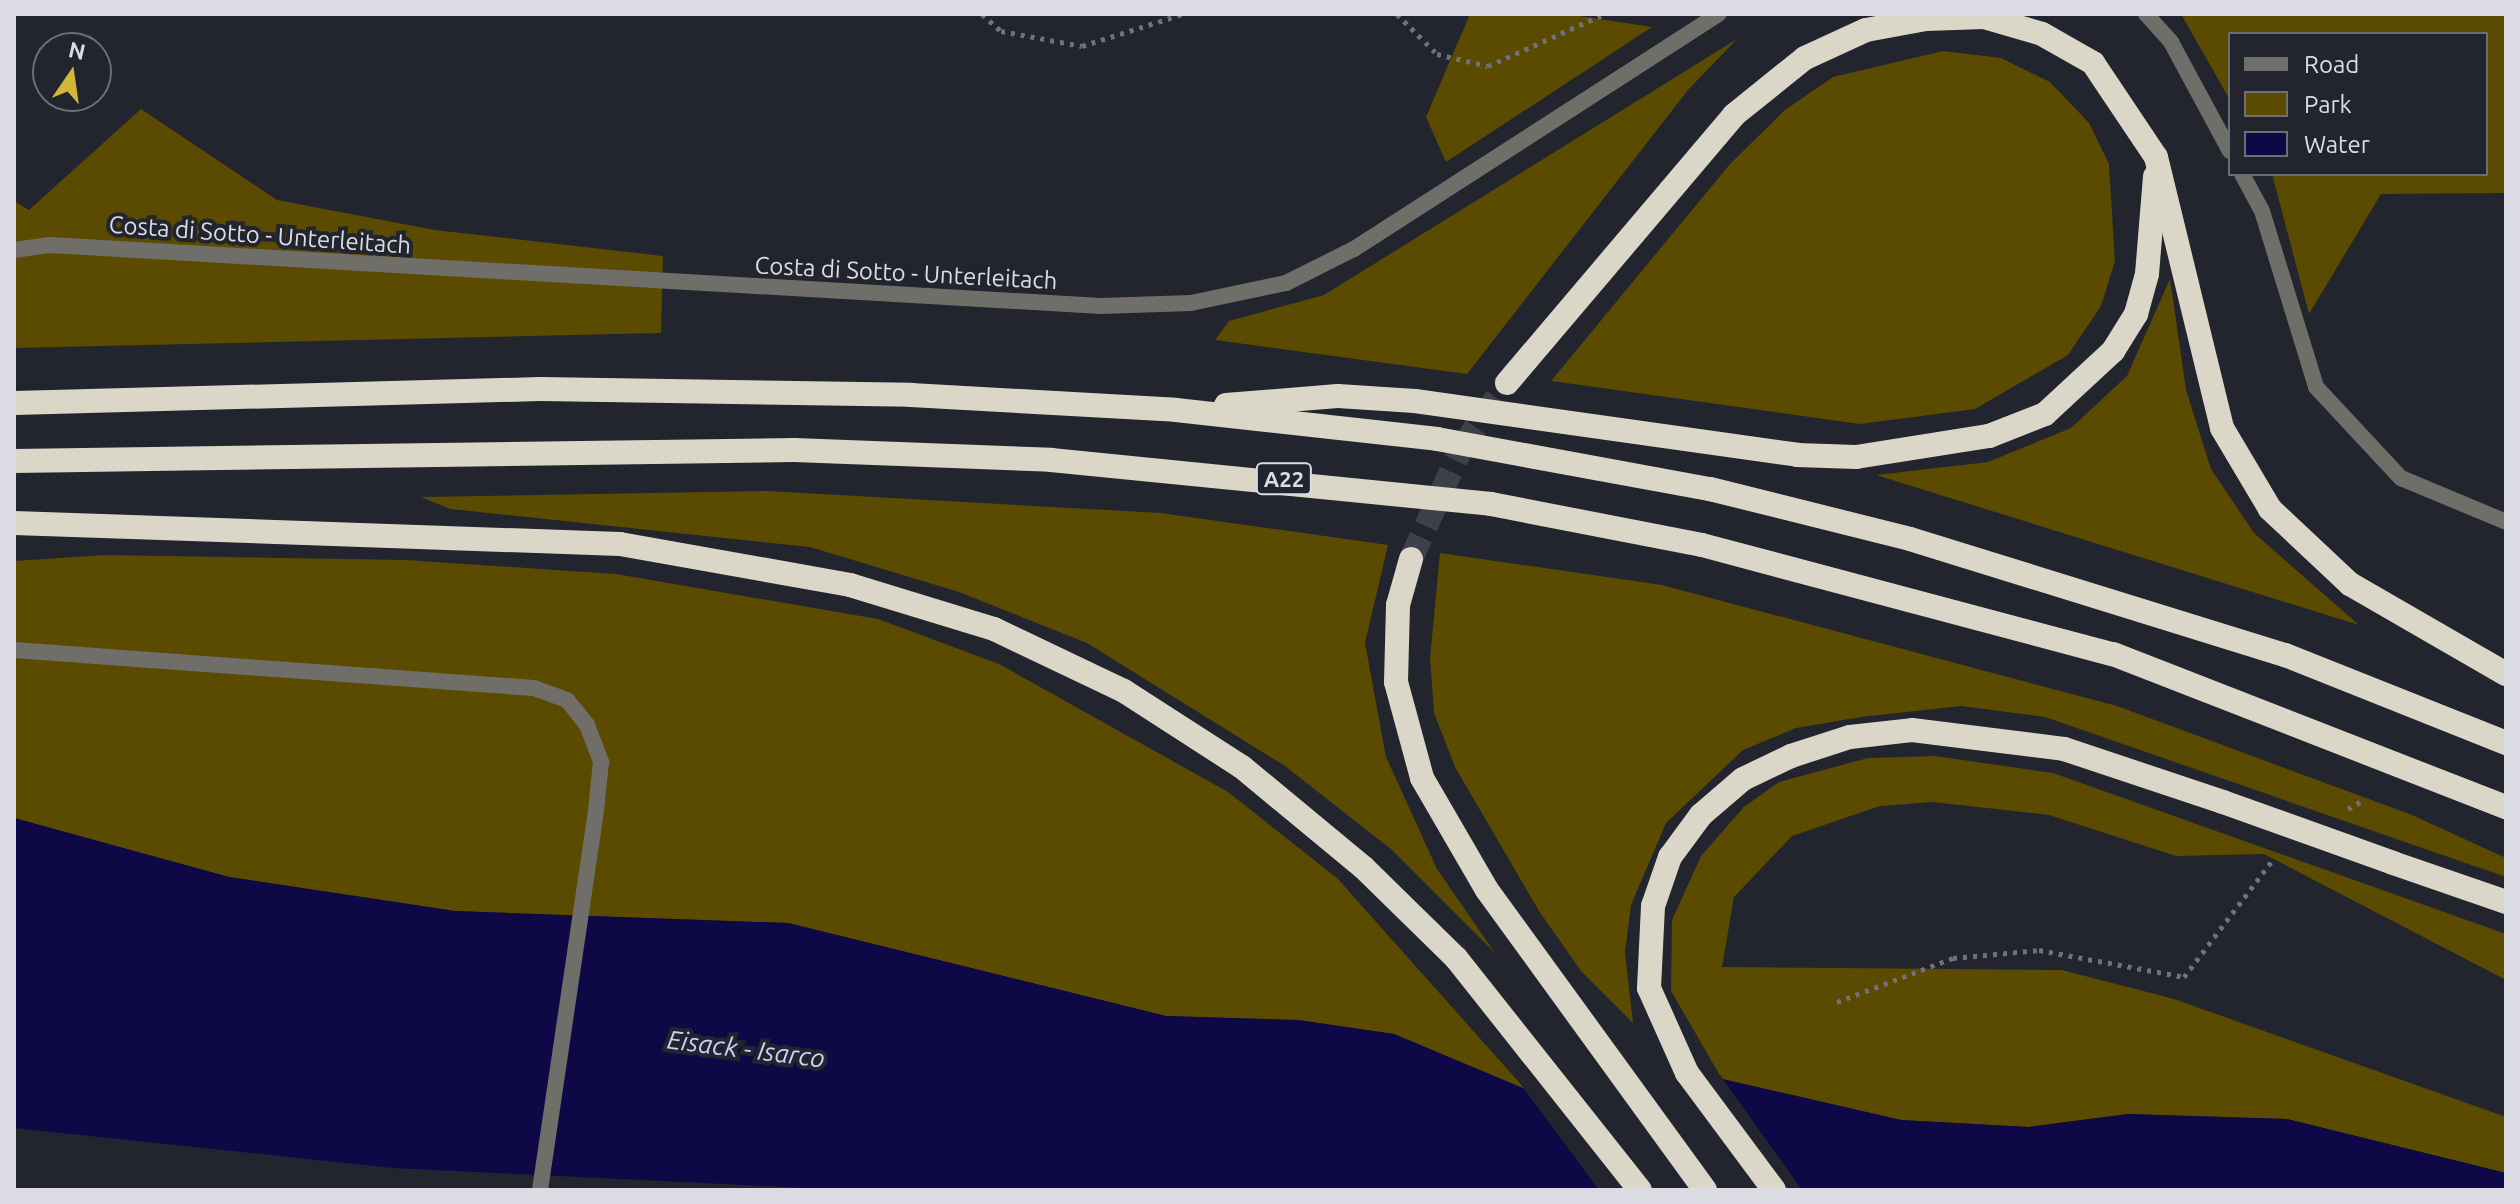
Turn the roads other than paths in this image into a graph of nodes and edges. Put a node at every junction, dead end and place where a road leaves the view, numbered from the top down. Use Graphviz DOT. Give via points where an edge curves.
graph roads {
  1 [pos="1719,14"];
  2 [pos="2146,14"];
  3 [pos="2228,147"];
  4 [pos="2156,157"];
  5 [pos="2243,176"];
  6 [pos="14,250"];
  7 [pos="1507,383"];
  8 [pos="14,403"];
  9 [pos="1176,410"];
  10 [pos="14,461"];
  11 [pos="2506,522"];
  12 [pos="14,523"];
  13 [pos="1411,559"];
  14 [pos="14,650"];
  15 [pos="2506,674"];
  16 [pos="2506,743"];
  17 [pos="2506,807"];
  18 [pos="2506,902"];
  19 [pos="540,1190"];
  20 [pos="1640,1190"];
  21 [pos="1705,1190"];
  22 [pos="1774,1190"];
  1 -- 6 [label="street, Costa di Sotto - Unterleitach" via="1354,249 1286,283 1191,303 1101,306 50,245"];
  2 -- 3 [label="street" via="2171,42"];
  4 -- 7 [label="highway" via="2093,63 2042,34 1984,17 1866,30 1805,58 1734,115"];
  4 -- 9 [label="highway" via="2136,314 2085,385 2045,414 1989,436 1856,457 1797,455 1415,401 1338,396"];
  4 -- 15 [label="highway" via="2203,369 2222,428 2270,509 2350,584"];
  5 -- 11 [label="street" via="2262,211 2316,387 2401,478"];
  8 -- 9 [label="highway" via="540,389 911,395"];
  9 -- 16 [label="highway" via="1574,463 1910,539 2256,645"];
  10 -- 17 [label="highway, A22" via="540,448 809,450 1067,461 1491,504 1717,549 2113,654"];
  12 -- 20 [label="highway" via="620,544 850,585 994,629 1124,691 1242,767 1456,958"];
  13 -- 21 [label="highway" via="1398,605 1396,682 1422,778 1544,972"];
  14 -- 19 [label="street" via="534,688 567,700 587,725 601,762"];
  18 -- 22 [label="highway, bridge" via="2064,749 1912,730 1850,737 1791,756 1743,779 1701,815 1670,857 1653,906 1649,988 1687,1073"];
}
